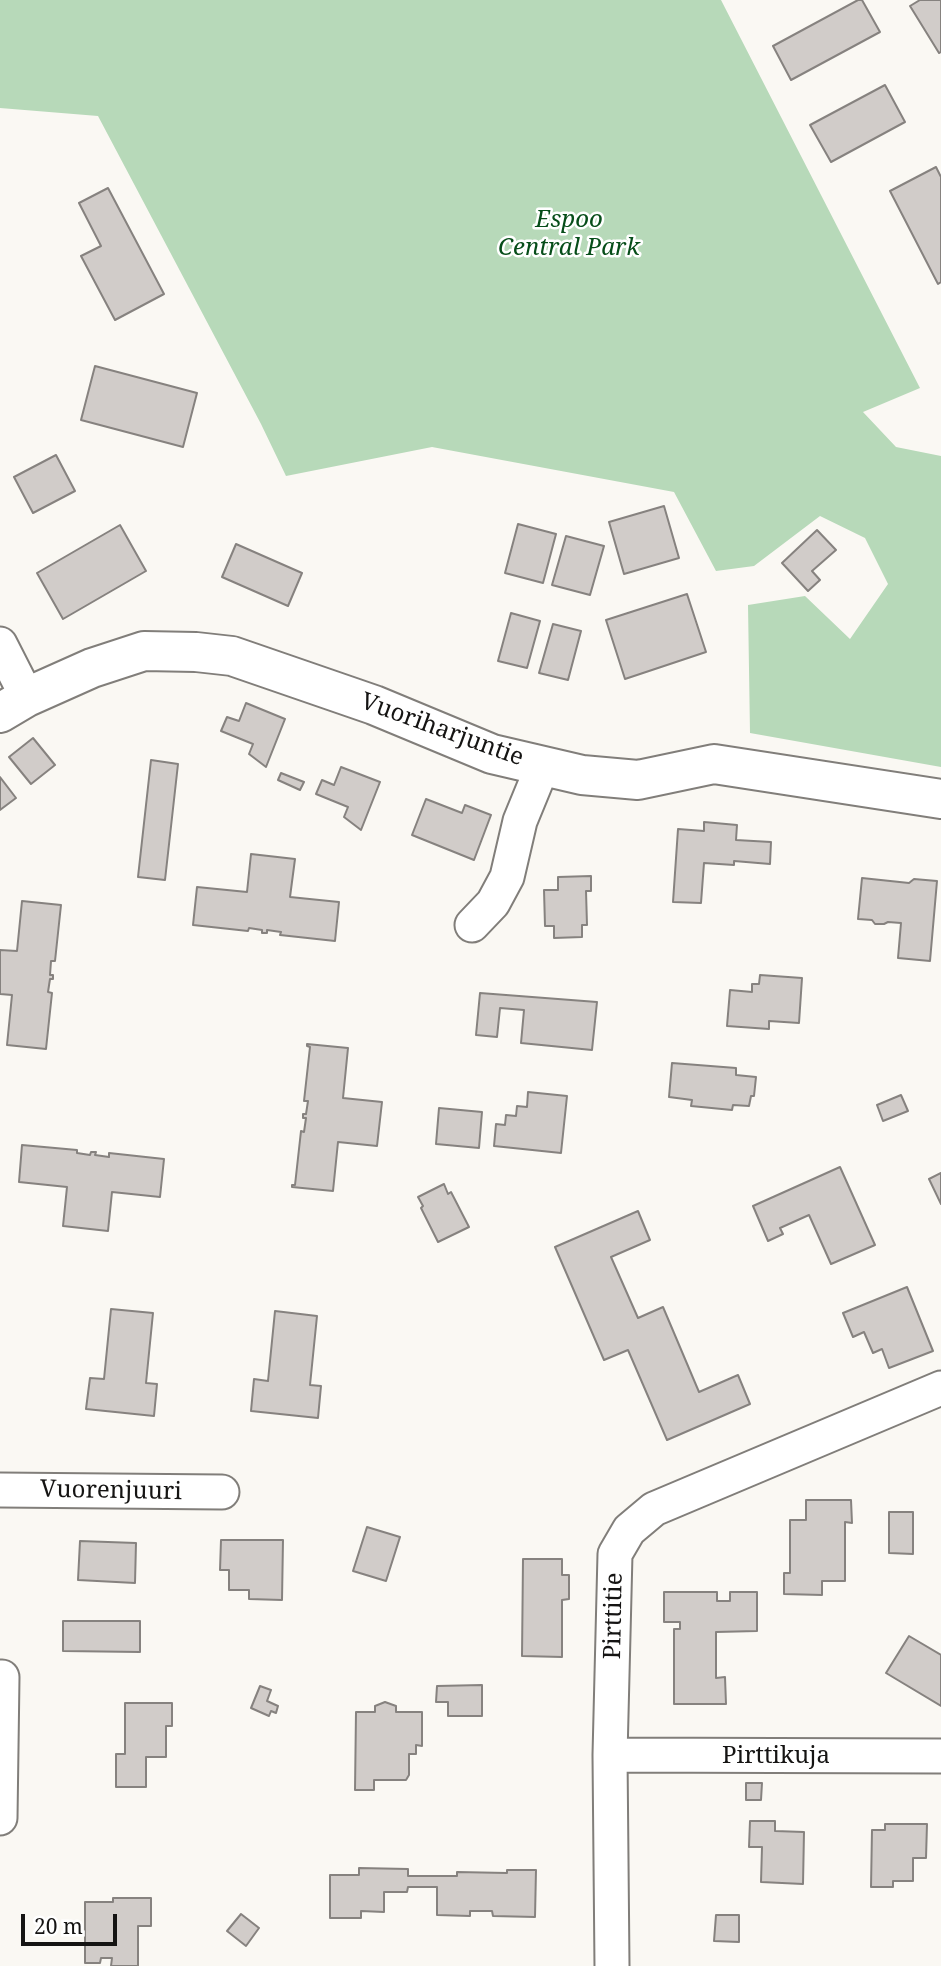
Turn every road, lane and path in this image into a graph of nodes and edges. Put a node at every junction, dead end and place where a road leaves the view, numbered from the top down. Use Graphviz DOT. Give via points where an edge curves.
graph roads {
  1 [pos="0,644"];
  2 [pos="13,705"];
  3 [pos="543,765"];
  4 [pos="941,799"];
  5 [pos="472,925"];
  6 [pos="941,1388"];
  7 [pos="0,1490"];
  8 [pos="222,1492"];
  9 [pos="2,1677"];
  10 [pos="610,1755"];
  11 [pos="941,1756"];
  12 [pos="0,1818"];
  13 [pos="611,1966"];
  1 -- 2 [label="street"];
  2 -- 3 [label="street, Vuoriharjuntie" via="92,668 144,651 232,656 374,705 492,754"];
  3 -- 4 [label="street, Vuoriharjuntie" via="582,775 638,780 714,764"];
  3 -- 5 [label="street" via="520,821 508,877"];
  6 -- 10 [label="street, Pirttitie" via="654,1509 629,1530 615,1554"];
  7 -- 8 [label="street, Vuorenjuuri"];
  9 -- 12 [label="street"];
  10 -- 11 [label="street, Pirttikuja"];
  10 -- 13 [label="street, Pirttitie"];
}
